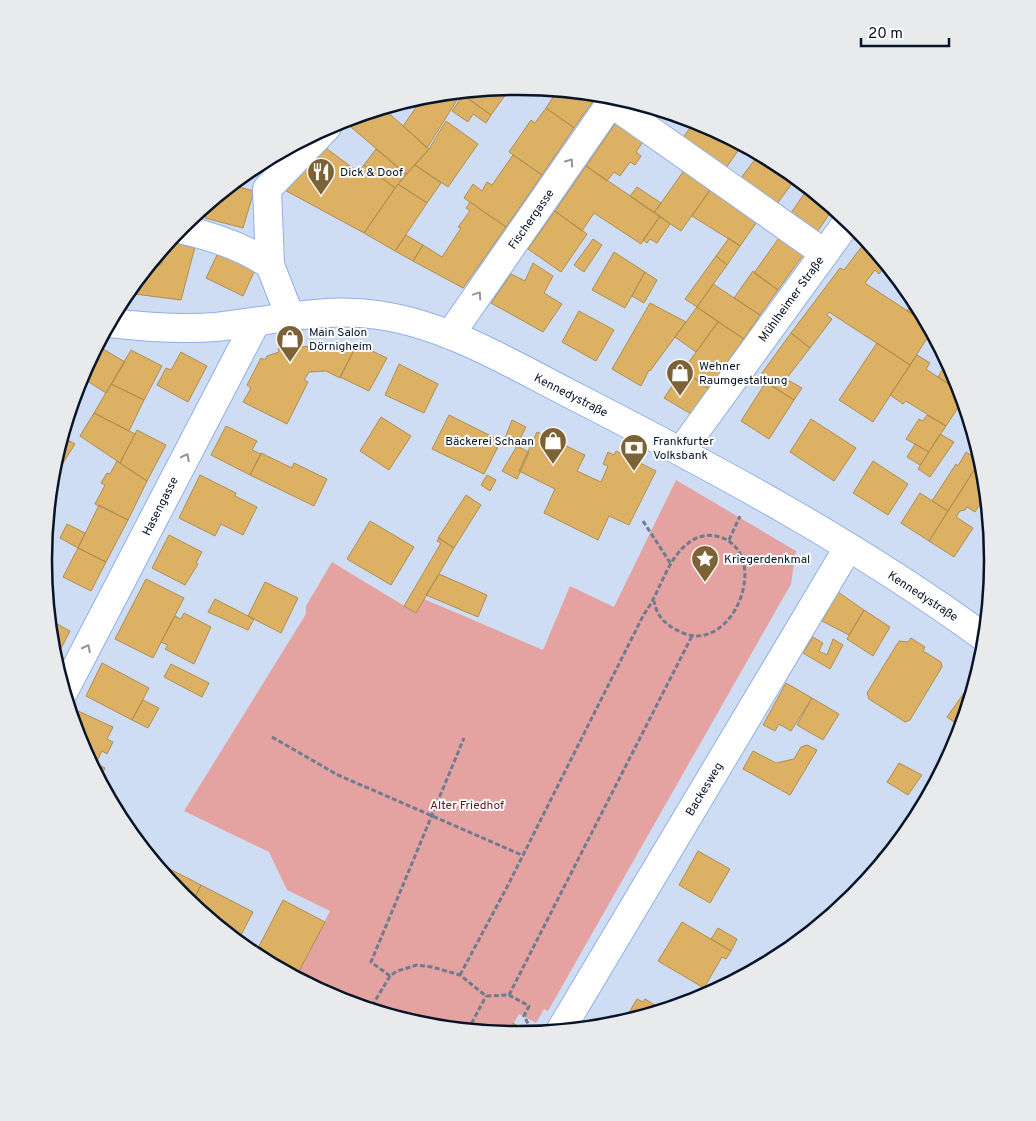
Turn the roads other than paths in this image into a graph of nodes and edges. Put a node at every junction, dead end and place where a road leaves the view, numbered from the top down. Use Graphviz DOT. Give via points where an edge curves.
graph roads {
  1 [pos="610,104"];
  2 [pos="623,107"];
  3 [pos="312,143"];
  4 [pos="843,227"];
  5 [pos="189,231"];
  6 [pos="824,253"];
  7 [pos="270,265"];
  8 [pos="290,316"];
  9 [pos="256,322"];
  10 [pos="118,324"];
  11 [pos="450,336"];
  12 [pos="681,451"];
  13 [pos="848,548"];
  14 [pos="978,633"];
  15 [pos="68,682"];
  16 [pos="565,1023"];
  11 -- 1 [label="street, Fischergasse, one-way"];
  2 -- 6 [label="street, Fischergasse"];
  3 -- 7 [label="street" via="267,188"];
  4 -- 6 [label="street, Mühlheimer Straße"];
  5 -- 7 [label="street" via="223,241"];
  6 -- 12 [label="street, Mühlheimer Straße"];
  7 -- 8 [label="street"];
  8 -- 9 [label="street, Kennedystraße"];
  8 -- 11 [label="street, Kennedystraße" via="326,312 380,315"];
  9 -- 10 [label="street, Kennedystraße" via="186,329"];
  15 -- 9 [label="street, Hasengasse, one-way"];
  11 -- 12 [label="street, Kennedystraße"];
  12 -- 13 [label="street, Kennedystraße" via="752,489"];
  13 -- 14 [label="street, Kennedystraße"];
  13 -- 16 [label="street, Backesweg"];
}
